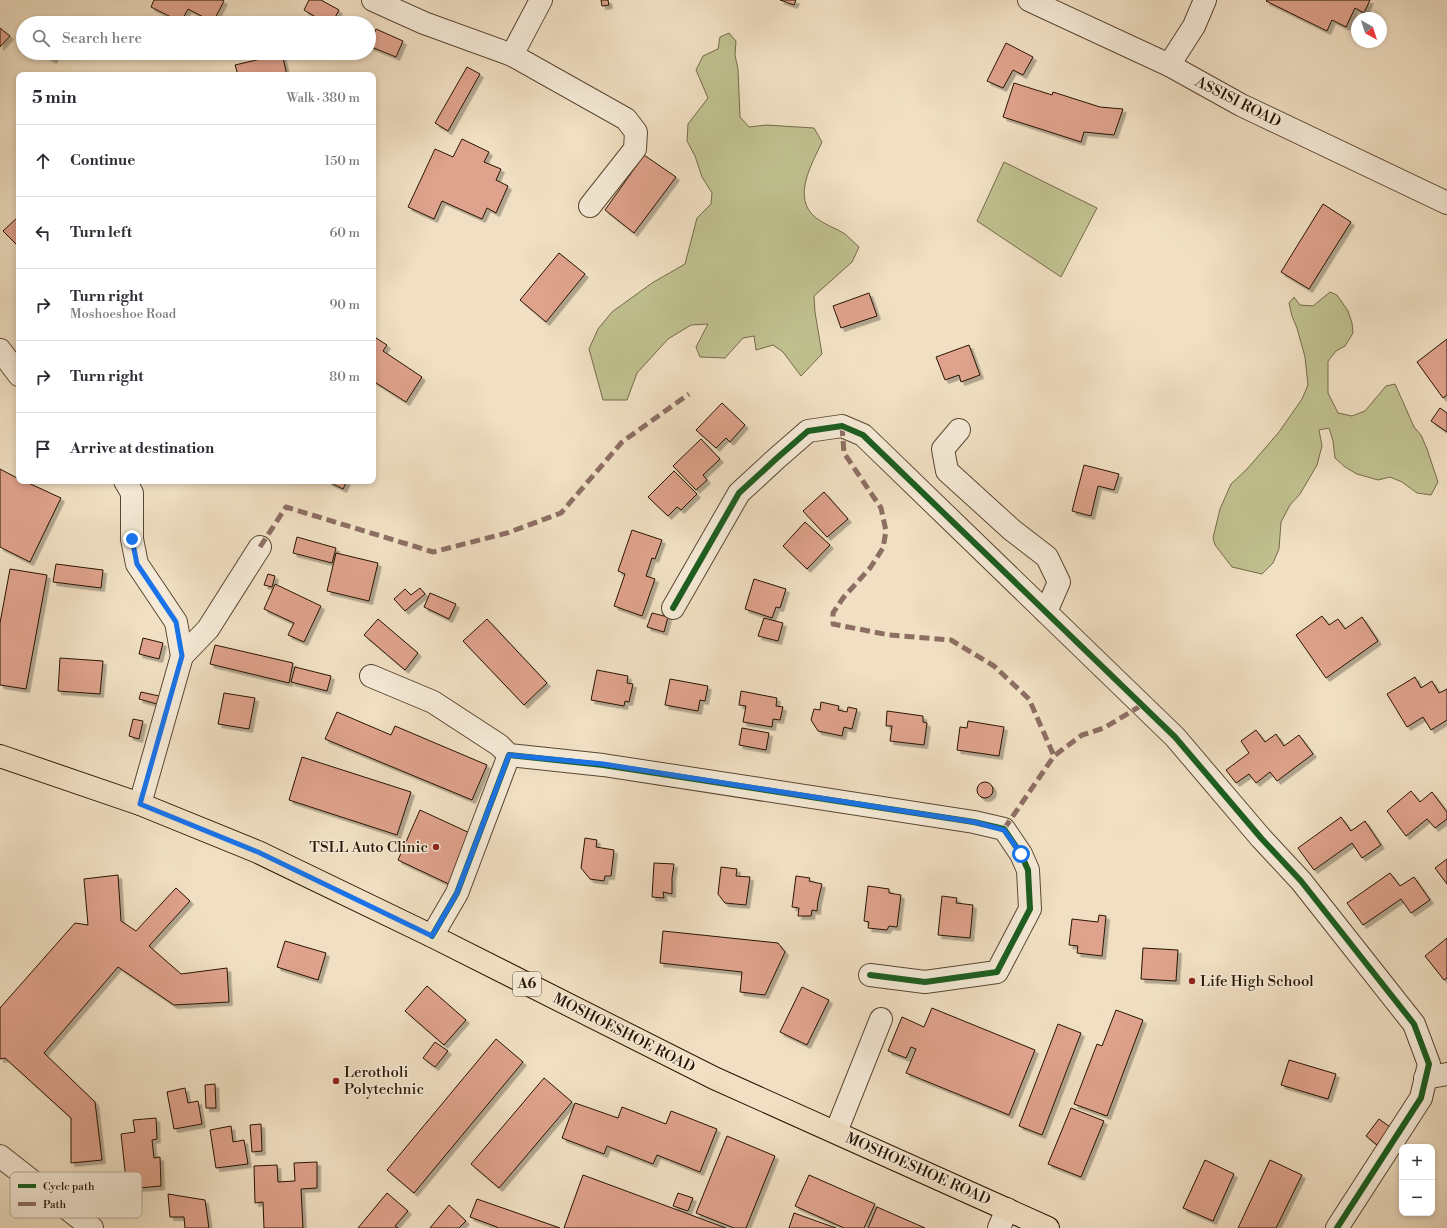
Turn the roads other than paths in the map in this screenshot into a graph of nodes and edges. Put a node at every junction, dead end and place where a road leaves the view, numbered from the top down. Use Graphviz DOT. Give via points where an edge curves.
graph roads {
  1 [pos="372,0"];
  2 [pos="541,0"];
  3 [pos="1029,0"];
  4 [pos="1205,0"];
  5 [pos="512,55"];
  6 [pos="1169,65"];
  7 [pos="1447,203"];
  8 [pos="590,206"];
  9 [pos="0,350"];
  10 [pos="16,371"];
  11 [pos="959,430"];
  12 [pos="127,484"];
  13 [pos="260,548"];
  14 [pos="673,608"];
  15 [pos="1046,612"];
  16 [pos="182,656"];
  17 [pos="371,676"];
  18 [pos="509,755"];
  19 [pos="0,756"];
  20 [pos="140,804"];
  21 [pos="432,936"];
  22 [pos="870,975"];
  23 [pos="880,1019"];
  24 [pos="1447,1074"];
  25 [pos="1425,1078"];
  26 [pos="836,1132"];
  27 [pos="0,1156"];
  28 [pos="20,1172"];
  29 [pos="79,1218"];
  30 [pos="1003,1218"];
  31 [pos="92,1228"];
  32 [pos="1048,1228"];
  33 [pos="1337,1228"];
  1 -- 5 [label="street" via="424,23"];
  2 -- 5 [label="street"];
  3 -- 6 [label="street, ASSISI ROAD"];
  4 -- 6 [label="street" via="1194,26"];
  5 -- 8 [label="street" via="626,119 636,132 635,149"];
  6 -- 7 [label="street, ASSISI ROAD" via="1241,105"];
  9 -- 10 [label="street"];
  11 -- 15 [label="street" via="943,449 947,471 1046,557 1059,582"];
  12 -- 16 [label="street" via="132,493 132,539 137,564 176,622"];
  13 -- 16 [label="street" via="208,629"];
  14 -- 15 [label="street" via="739,493 808,431 842,426 863,435"];
  15 -- 25 [label="street" via="1175,737 1306,887 1414,1024 1429,1064"];
  16 -- 20 [label="street"];
  17 -- 18 [label="street" via="433,702 499,745"];
  18 -- 21 [label="street" via="457,893"];
  18 -- 22 [label="street" via="603,764 974,822 1004,830 1021,854 1028,870 1030,909 997,972 925,982"];
  19 -- 20 [label="main road, MOSHOESHOE ROAD / A6"];
  20 -- 21 [label="main road, MOSHOESHOE ROAD / A6" via="258,852"];
  21 -- 26 [label="main road, MOSHOESHOE ROAD / A6" via="714,1078"];
  23 -- 26 [label="street"];
  24 -- 25 [label="street"];
  25 -- 33 [label="street" via="1420,1098"];
  26 -- 30 [label="main road, MOSHOESHOE ROAD / A6"];
  27 -- 28 [label="street"];
  29 -- 31 [label="street"];
  30 -- 32 [label="main road, MOSHOESHOE ROAD / A6"];
}
